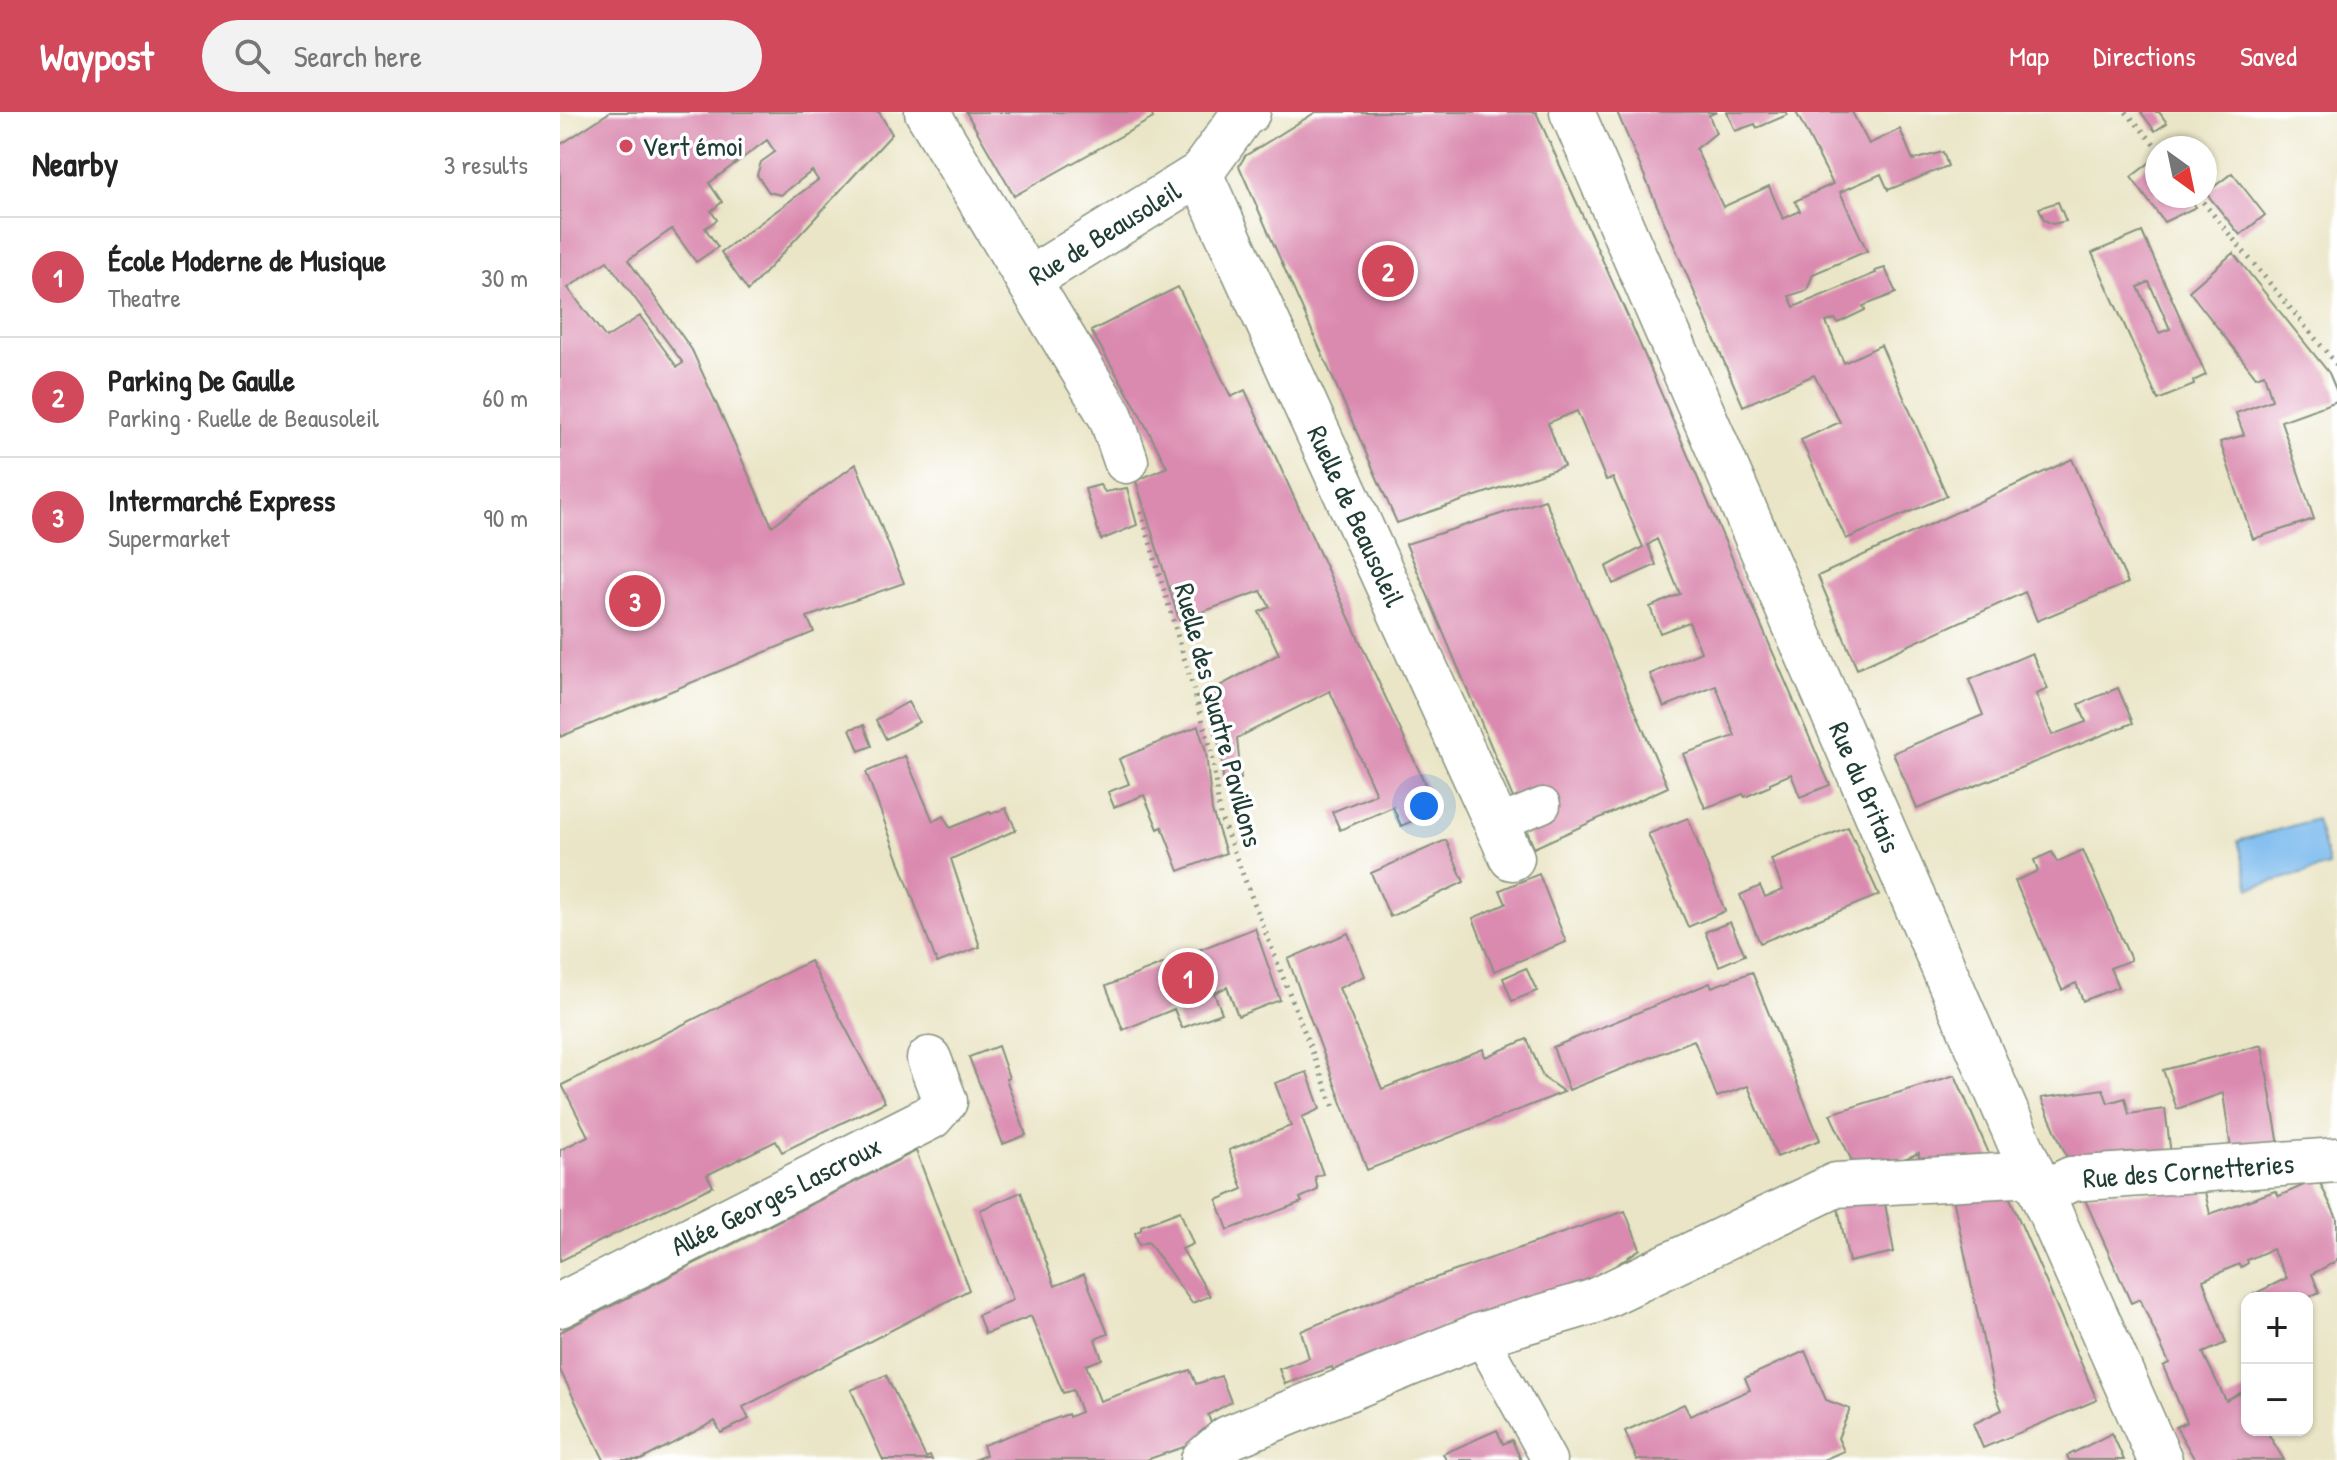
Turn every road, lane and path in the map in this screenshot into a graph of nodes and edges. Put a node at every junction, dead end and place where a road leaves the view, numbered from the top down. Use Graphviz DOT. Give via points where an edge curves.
graph roads {
  1 [pos="927,112"];
  2 [pos="1248,112"];
  3 [pos="1572,112"];
  4 [pos="2126,112"];
  5 [pos="2147,136"];
  6 [pos="1200,174"];
  7 [pos="2208,208"];
  8 [pos="1028,280"];
  9 [pos="2337,365"];
  10 [pos="1126,461"];
  11 [pos="1543,805"];
  12 [pos="1504,841"];
  13 [pos="929,1059"];
  14 [pos="1335,1110"];
  15 [pos="2335,1165"];
  16 [pos="2038,1183"];
  17 [pos="560,1305"];
  18 [pos="1480,1335"];
  19 [pos="1203,1460"];
  20 [pos="1549,1460"];
  21 [pos="2160,1460"];
  1 -- 8 [label="street, Rue de Beausoleil"];
  2 -- 6 [label="street, Rue de Beausoleil"];
  3 -- 16 [label="street, Rue du Britais"];
  4 -- 5 [label="path"];
  6 -- 8 [label="street, Rue de Beausoleil"];
  6 -- 12 [label="street, Ruelle de Beausoleil"];
  7 -- 9 [label="path"];
  8 -- 10 [label="street" via="1111,417"];
  10 -- 14 [label="path, Ruelle des Quatre Pavillons" via="1211,749 1220,816"];
  11 -- 12 [label="lane"];
  13 -- 17 [label="street, Allée Georges Lascroux" via="945,1101 870,1161"];
  15 -- 16 [label="street, Rue des Cornetteries"];
  16 -- 18 [label="street, Rue des Cornetteries" via="1836,1185 1592,1302"];
  16 -- 21 [label="street, Rue du Britais"];
  18 -- 19 [label="street, Rue des Cornetteries" via="1228,1438"];
  18 -- 20 [label="lane"];
}
